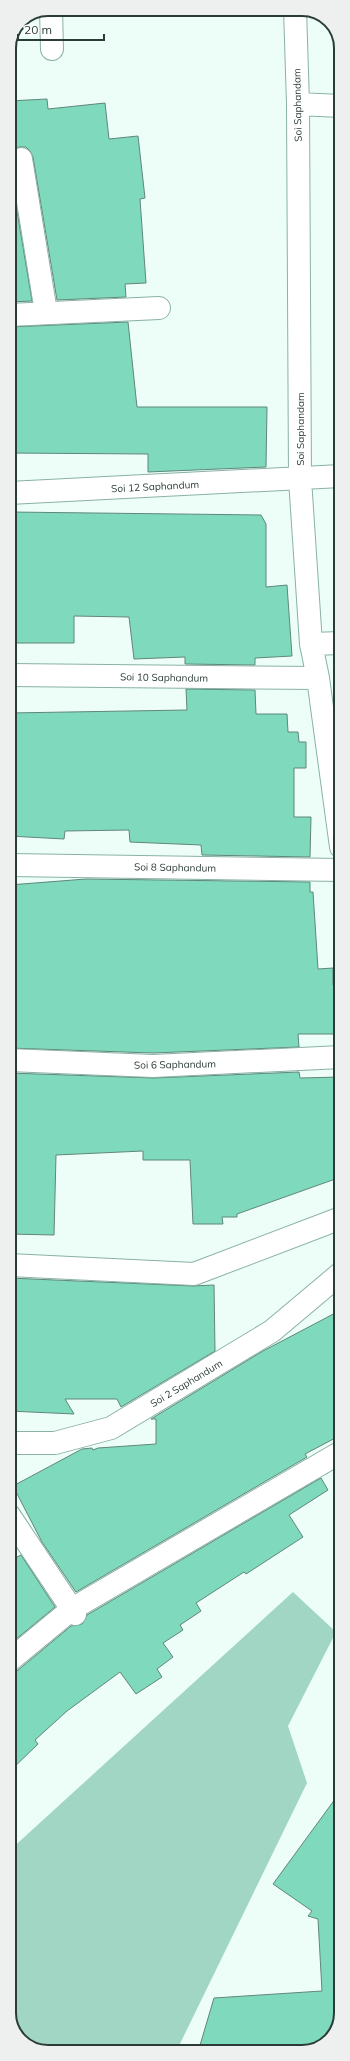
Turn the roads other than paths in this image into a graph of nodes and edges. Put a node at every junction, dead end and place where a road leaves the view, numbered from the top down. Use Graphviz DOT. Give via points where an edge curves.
graph roads {
  1 [pos="50,16"];
  2 [pos="295,16"];
  3 [pos="52,49"];
  4 [pos="298,104"];
  5 [pos="334,106"];
  6 [pos="21,159"];
  7 [pos="159,308"];
  8 [pos="46,312"];
  9 [pos="16,314"];
  10 [pos="334,477"];
  11 [pos="300,479"];
  12 [pos="16,493"];
  13 [pos="334,643"];
  14 [pos="312,644"];
  15 [pos="16,675"];
  16 [pos="318,678"];
  17 [pos="334,795"];
  18 [pos="16,865"];
  19 [pos="334,870"];
  20 [pos="334,1057"];
  21 [pos="16,1060"];
  22 [pos="334,1221"];
  23 [pos="16,1265"];
  24 [pos="334,1279"];
  25 [pos="16,1443"];
  26 [pos="334,1456"];
  27 [pos="16,1525"];
  28 [pos="74,1611"];
  29 [pos="16,1656"];
  1 -- 3 [label="street"];
  2 -- 4 [label="street, Soi Saphandam"];
  4 -- 5 [label="street"];
  4 -- 11 [label="street, Soi Saphandam"];
  6 -- 8 [label="street"];
  7 -- 8 [label="street"];
  8 -- 9 [label="street"];
  10 -- 11 [label="street, Soi 12 Saphandum"];
  11 -- 12 [label="street, Soi 12 Saphandum"];
  11 -- 14 [label="street, Soi Saphandam"];
  13 -- 14 [label="street"];
  14 -- 16 [label="street, Soi Saphandam"];
  15 -- 16 [label="street, Soi 10 Saphandum"];
  16 -- 17 [label="street, Soi Saphandam"];
  18 -- 19 [label="street, Soi 8 Saphandum"];
  20 -- 21 [label="street, Soi 6 Saphandum" via="153,1066"];
  22 -- 23 [label="street" via="194,1274"];
  24 -- 25 [label="street, Soi 2 Saphandum" via="272,1331 111,1428 55,1443"];
  26 -- 28 [label="street"];
  27 -- 28 [label="street"];
  28 -- 29 [label="street"];
}
